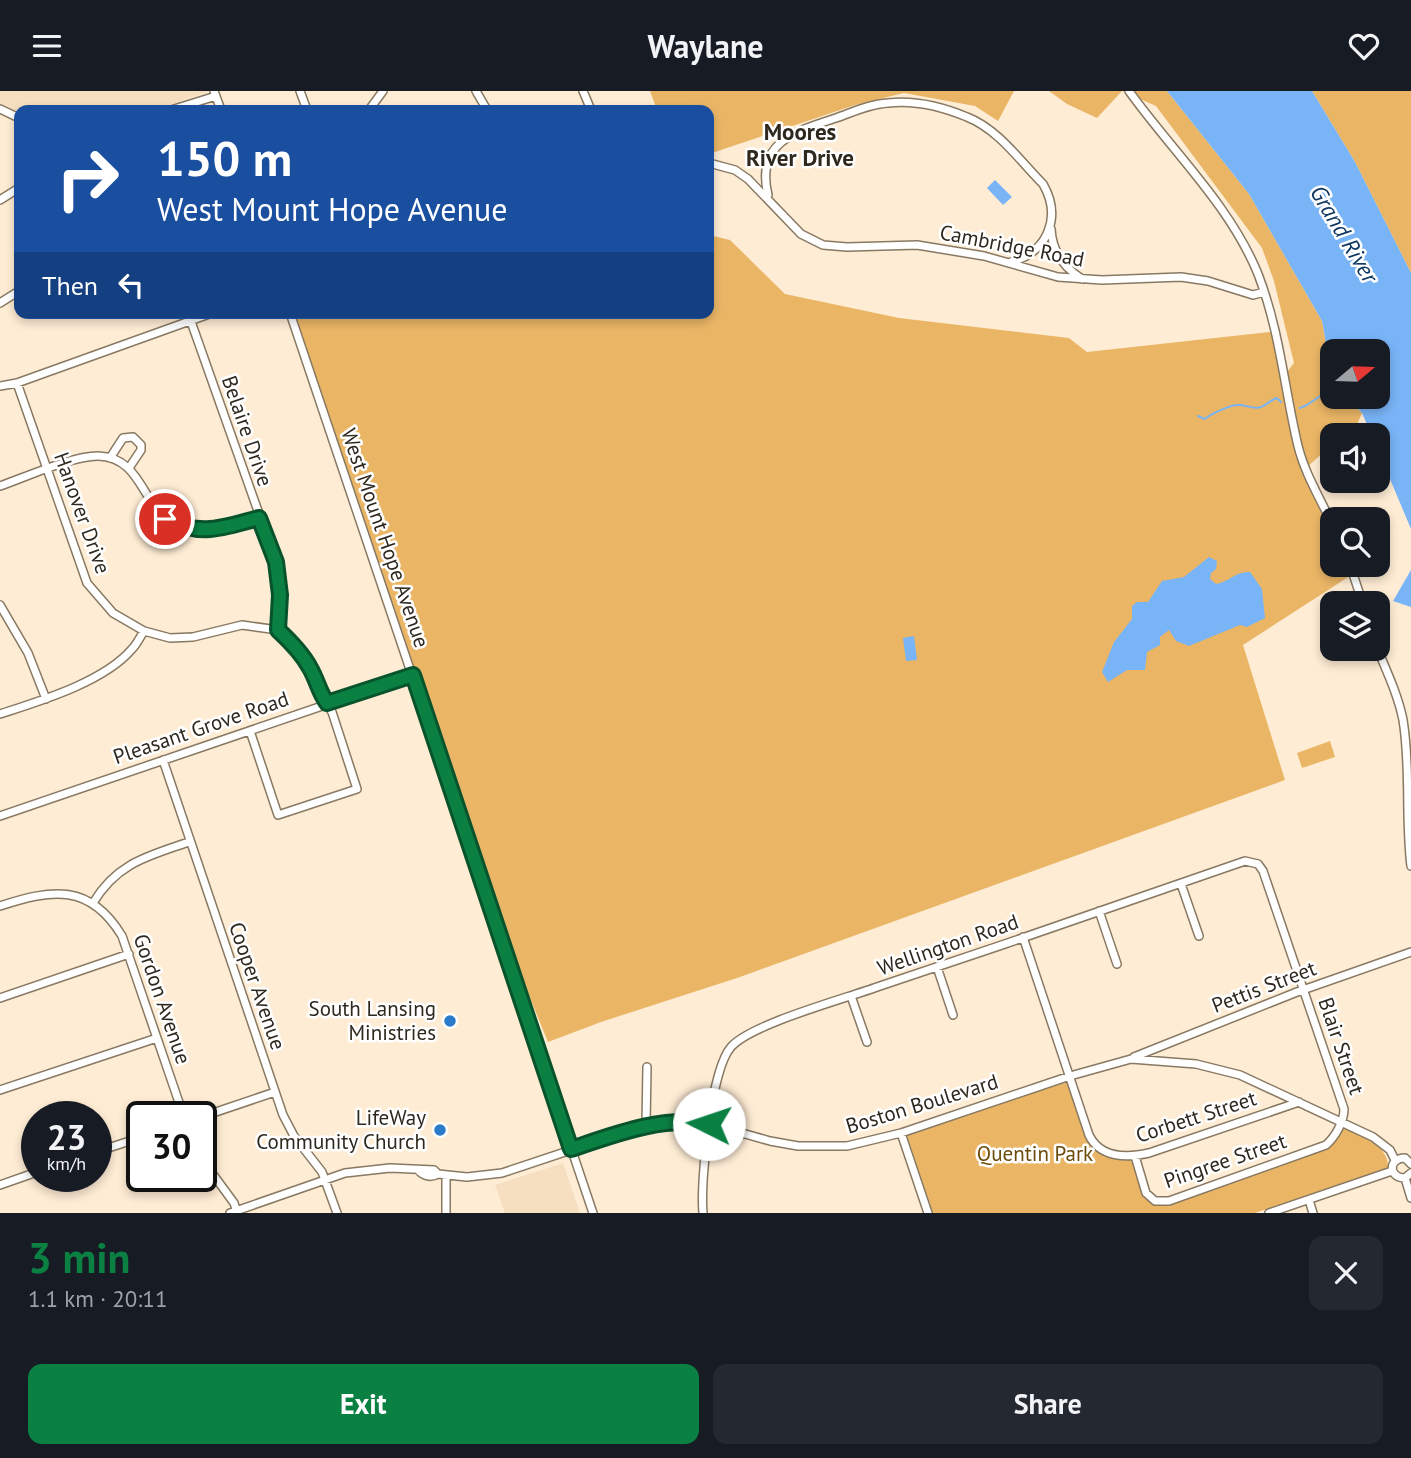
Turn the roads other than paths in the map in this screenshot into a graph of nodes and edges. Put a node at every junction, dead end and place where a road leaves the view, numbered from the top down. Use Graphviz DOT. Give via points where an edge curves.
graph roads {
  1 [pos="1129,91"];
  2 [pos="215,93"];
  3 [pos="184,105"];
  4 [pos="714,164"];
  5 [pos="769,199"];
  6 [pos="1051,225"];
  7 [pos="1009,262"];
  8 [pos="1082,279"];
  9 [pos="1264,292"];
  10 [pos="184,319"];
  11 [pos="190,319"];
  12 [pos="292,319"];
  13 [pos="17,383"];
  14 [pos="0,386"];
  15 [pos="110,458"];
  16 [pos="130,468"];
  17 [pos="47,469"];
  18 [pos="0,486"];
  19 [pos="1324,507"];
  20 [pos="259,518"];
  21 [pos="0,605"];
  22 [pos="278,630"];
  23 [pos="144,631"];
  24 [pos="1382,661"];
  25 [pos="413,675"];
  26 [pos="46,699"];
  27 [pos="327,703"];
  28 [pos="0,715"];
  29 [pos="250,731"];
  30 [pos="163,760"];
  31 [pos="0,816"];
  32 [pos="189,842"];
  33 [pos="1258,864"];
  34 [pos="1411,866"];
  35 [pos="1181,884"];
  36 [pos="93,902"];
  37 [pos="0,906"];
  38 [pos="1099,911"];
  39 [pos="1199,936"];
  40 [pos="1023,937"];
  41 [pos="1411,952"];
  42 [pos="129,954"];
  43 [pos="1117,964"];
  44 [pos="937,967"];
  45 [pos="1303,990"];
  46 [pos="851,996"];
  47 [pos="0,997"];
  48 [pos="954,1015"];
  49 [pos="157,1038"];
  50 [pos="867,1042"];
  51 [pos="1130,1059"];
  52 [pos="647,1067"];
  53 [pos="1070,1076"];
  54 [pos="0,1090"];
  55 [pos="275,1092"];
  56 [pos="179,1101"];
  57 [pos="1299,1102"];
  58 [pos="217,1112"];
  59 [pos="1341,1121"];
  60 [pos="709,1124"];
  61 [pos="646,1125"];
  62 [pos="901,1133"];
  63 [pos="571,1149"];
  64 [pos="1135,1156"];
  65 [pos="1395,1160"];
  66 [pos="1411,1162"];
  67 [pos="1392,1171"];
  68 [pos="442,1175"];
  69 [pos="1408,1175"];
  70 [pos="21,1178"];
  71 [pos="217,1180"];
  72 [pos="325,1180"];
  73 [pos="0,1185"];
  74 [pos="1411,1198"];
  75 [pos="1309,1200"];
  76 [pos="235,1212"];
  77 [pos="337,1213"];
  78 [pos="446,1213"];
  79 [pos="593,1213"];
  80 [pos="703,1213"];
  81 [pos="928,1213"];
  82 [pos="1269,1213"];
  83 [pos="1313,1213"];
  1 -- 9 [label="street" via="1228,220"];
  2 -- 3 [label="street"];
  4 -- 5 [label="street, Cambridge Road" via="735,170"];
  5 -- 6 [label="street" via="768,163 776,146 792,134 873,105 929,105 969,117 992,132 1043,184 1051,202"];
  5 -- 7 [label="street, Cambridge Road" via="801,234 823,245 916,245"];
  6 -- 7 [label="street" via="1037,249"];
  6 -- 8 [label="street" via="1058,255"];
  7 -- 8 [label="street, Cambridge Road"];
  8 -- 9 [label="street, Cambridge Road" via="1181,277 1253,295"];
  9 -- 19 [label="street" via="1281,349 1300,453"];
  10 -- 13 [label="street"];
  11 -- 20 [label="street, Belaire Drive"];
  12 -- 25 [label="street, West Mount Hope Avenue"];
  13 -- 14 [label="street"];
  13 -- 17 [label="street, Hanover Drive"];
  15 -- 16 [label="street"];
  15 -- 16 [label="street" via="123,438 133,437 141,450"];
  15 -- 17 [label="street" via="82,458"];
  16 -- 20 [label="street" via="157,512 175,524 195,531"];
  17 -- 18 [label="street"];
  17 -- 23 [label="street, Hanover Drive" via="87,583 113,613"];
  20 -- 22 [label="street, Belaire Drive" via="276,562"];
  21 -- 26 [label="street" via="28,653"];
  22 -- 23 [label="street, Hanover Drive" via="242,625 170,638"];
  22 -- 27 [label="street" via="311,668"];
  23 -- 26 [label="street" via="132,650 97,676"];
  24 -- 34 [label="street" via="1403,722"];
  25 -- 27 [label="street, Pleasant Grove Road"];
  25 -- 63 [label="street, West Mount Hope Avenue"];
  26 -- 28 [label="street"];
  27 -- 29 [label="street, Pleasant Grove Road"];
  27 -- 29 [label="street" via="357,789 278,815"];
  29 -- 30 [label="street, Pleasant Grove Road"];
  30 -- 31 [label="street, Pleasant Grove Road"];
  30 -- 32 [label="street, Cooper Avenue"];
  32 -- 36 [label="street" via="120,870"];
  32 -- 55 [label="street, Cooper Avenue"];
  33 -- 35 [label="street, Wellington Road" via="1245,861"];
  33 -- 45 [label="street, Blair Street"];
  35 -- 38 [label="street, Wellington Road"];
  35 -- 39 [label="street"];
  36 -- 37 [label="street" via="47,893"];
  36 -- 42 [label="street, Gordon Avenue" via="114,923"];
  38 -- 40 [label="street, Wellington Road"];
  38 -- 43 [label="street"];
  40 -- 44 [label="street, Wellington Road"];
  40 -- 53 [label="street"];
  41 -- 45 [label="street, Pettis Street"];
  42 -- 47 [label="street"];
  42 -- 49 [label="street, Gordon Avenue"];
  44 -- 46 [label="street, Wellington Road"];
  44 -- 48 [label="street"];
  45 -- 51 [label="street, Pettis Street"];
  45 -- 59 [label="street, Blair Street" via="1344,1109"];
  46 -- 50 [label="street"];
  46 -- 60 [label="street, Wellington Road" via="761,1027 732,1045 718,1074"];
  49 -- 54 [label="street"];
  49 -- 56 [label="street, Gordon Avenue"];
  51 -- 53 [label="street, Boston Boulevard"];
  51 -- 57 [label="street, Boston Boulevard" via="1221,1070"];
  52 -- 61 [label="street"];
  53 -- 62 [label="street, Boston Boulevard"];
  53 -- 64 [label="street, Corbett Street" via="1097,1148"];
  55 -- 58 [label="street"];
  55 -- 72 [label="street, Cooper Avenue" via="294,1136"];
  57 -- 59 [label="street, Boston Boulevard"];
  57 -- 64 [label="street, Corbett Street"];
  59 -- 64 [label="street, Pingree Street" via="1334,1139 1326,1145 1168,1201 1155,1202 1146,1193"];
  59 -- 65 [label="street, Boston Boulevard" via="1383,1143"];
  60 -- 61 [label="street, Boston Boulevard" via="674,1121"];
  60 -- 62 [label="street, Boston Boulevard" via="769,1141 825,1148"];
  60 -- 80 [label="street, Wellington Road"];
  61 -- 63 [label="street, Boston Boulevard"];
  62 -- 81 [label="street"];
  63 -- 68 [label="street, Boston Boulevard" via="502,1173"];
  63 -- 79 [label="street, West Mount Hope Avenue"];
  65 -- 66 [label="street"];
  65 -- 67 [label="street"];
  67 -- 69 [label="street" via="1396,1177"];
  67 -- 75 [label="street"];
  68 -- 72 [label="street, Boston Boulevard" via="425,1168 390,1168"];
  68 -- 78 [label="street"];
  69 -- 74 [label="street"];
  70 -- 73 [label="street"];
  71 -- 76 [label="street" via="234,1203"];
  72 -- 76 [label="street, Boston Boulevard"];
  72 -- 77 [label="street, Cooper Avenue"];
  75 -- 82 [label="street"];
  75 -- 83 [label="street"];
}
